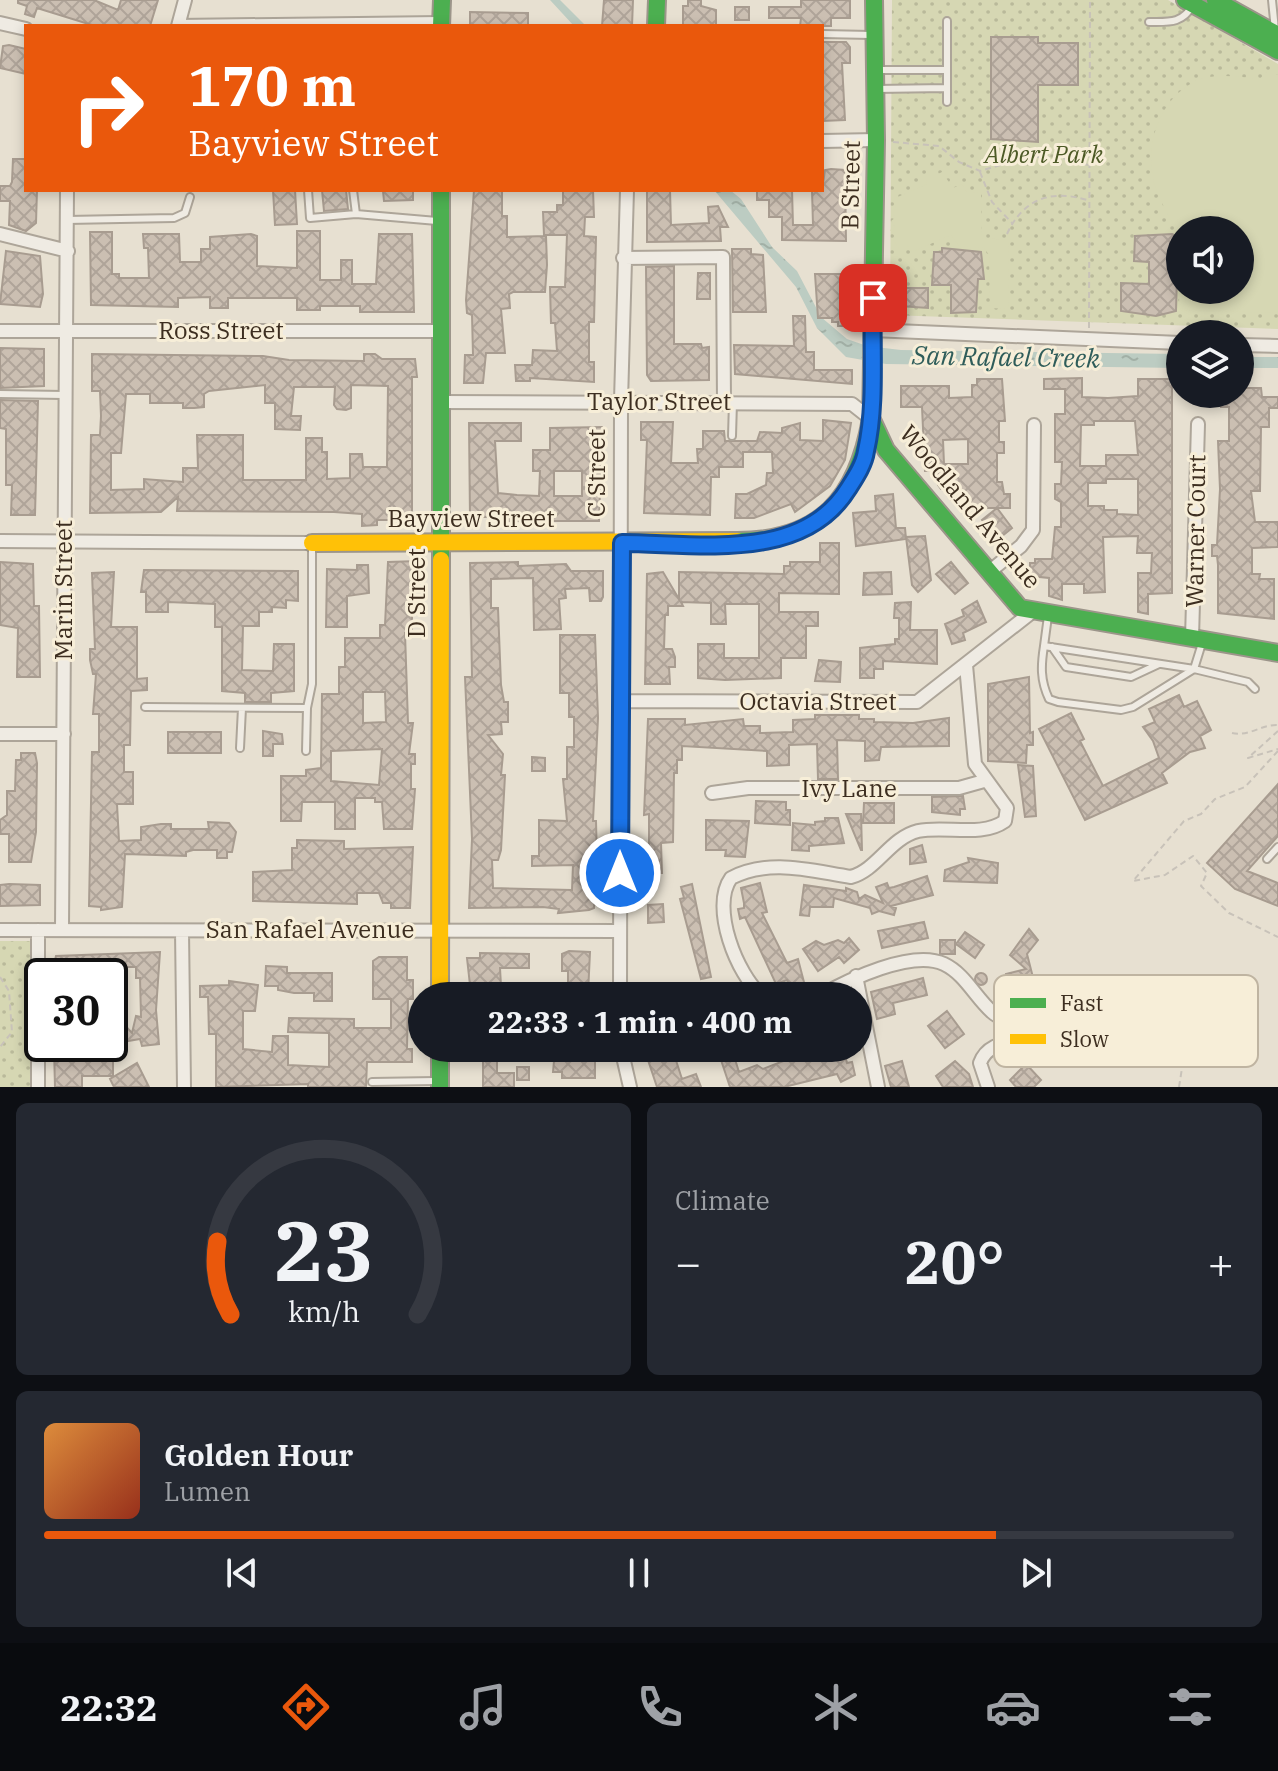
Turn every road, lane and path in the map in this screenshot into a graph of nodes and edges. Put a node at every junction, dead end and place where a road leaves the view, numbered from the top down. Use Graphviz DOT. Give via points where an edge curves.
graph roads {
  1 [pos="185,0"];
  2 [pos="442,0"];
  3 [pos="657,0"];
  4 [pos="874,0"];
  5 [pos="1090,0"];
  6 [pos="1215,0"];
  7 [pos="1272,0"];
  8 [pos="1189,2"];
  9 [pos="947,21"];
  10 [pos="1149,22"];
  11 [pos="0,23"];
  12 [pos="179,24"];
  13 [pos="441,24"];
  14 [pos="656,24"];
  15 [pos="24,29"];
  16 [pos="824,34"];
  17 [pos="1277,34"];
  18 [pos="875,35"];
  19 [pos="1278,51"];
  20 [pos="875,70"];
  21 [pos="947,70"];
  22 [pos="947,88"];
  23 [pos="875,89"];
  24 [pos="947,102"];
  25 [pos="876,140"];
  26 [pos="824,141"];
  27 [pos="1089,165"];
  28 [pos="980,171"];
  29 [pos="67,192"];
  30 [pos="308,192"];
  31 [pos="353,192"];
  32 [pos="441,192"];
  33 [pos="627,192"];
  34 [pos="190,197"];
  35 [pos="1089,200"];
  36 [pos="356,214"];
  37 [pos="67,220"];
  38 [pos="441,221"];
  39 [pos="1012,224"];
  40 [pos="0,234"];
  41 [pos="1007,234"];
  42 [pos="68,251"];
  43 [pos="623,258"];
  44 [pos="872,330"];
  45 [pos="0,331"];
  46 [pos="441,331"];
  47 [pos="68,332"];
  48 [pos="1089,341"];
  49 [pos="1166,343"];
  50 [pos="1254,345"];
  51 [pos="1278,346"];
  52 [pos="0,394"];
  53 [pos="68,395"];
  54 [pos="621,401"];
  55 [pos="441,402"];
  56 [pos="728,402"];
  57 [pos="871,419"];
  58 [pos="1198,424"];
  59 [pos="1034,425"];
  60 [pos="732,436"];
  61 [pos="0,541"];
  62 [pos="64,541"];
  63 [pos="441,542"];
  64 [pos="312,543"];
  65 [pos="622,543"];
  66 [pos="989,572"];
  67 [pos="1040,614"];
  68 [pos="1197,639"];
  69 [pos="1048,646"];
  70 [pos="1278,653"];
  71 [pos="1161,663"];
  72 [pos="966,665"];
  73 [pos="1194,669"];
  74 [pos="1255,689"];
  75 [pos="621,701"];
  76 [pos="145,707"];
  77 [pos="242,708"];
  78 [pos="307,708"];
  79 [pos="1278,725"];
  80 [pos="1278,731"];
  81 [pos="1232,733"];
  82 [pos="0,734"];
  83 [pos="64,734"];
  84 [pos="240,748"];
  85 [pos="1278,750"];
  86 [pos="306,751"];
  87 [pos="984,781"];
  88 [pos="712,793"];
  89 [pos="1278,847"];
  90 [pos="1267,859"];
  91 [pos="62,929"];
  92 [pos="0,930"];
  93 [pos="38,930"];
  94 [pos="440,930"];
  95 [pos="182,931"];
  96 [pos="619,931"];
  97 [pos="1278,937"];
  98 [pos="856,976"];
  99 [pos="0,977"];
  100 [pos="440,982"];
  101 [pos="620,982"];
  102 [pos="748,982"];
  103 [pos="845,982"];
  104 [pos="994,1013"];
  105 [pos="994,1046"];
  106 [pos="0,1047"];
  107 [pos="440,1062"];
  108 [pos="624,1062"];
  109 [pos="1182,1067"];
  110 [pos="372,1082"];
  111 [pos="440,1084"];
  112 [pos="38,1087"];
  113 [pos="184,1087"];
  114 [pos="630,1087"];
  115 [pos="878,1087"];
  116 [pos="988,1087"];
  117 [pos="1179,1087"];
  1 -- 12 [label="street"];
  2 -- 13 [label="street"];
  3 -- 14 [label="street"];
  4 -- 18 [label="street, B Street"];
  5 -- 27 [label="path"];
  6 -- 17 [label="street"];
  7 -- 17 [label="lane"];
  8 -- 10 [label="lane" via="1187,16"];
  8 -- 19 [label="street"];
  9 -- 21 [label="lane"];
  11 -- 15 [label="street"];
  16 -- 18 [label="lane"];
  18 -- 20 [label="street, B Street"];
  20 -- 21 [label="lane"];
  20 -- 23 [label="street, B Street"];
  21 -- 22 [label="lane"];
  22 -- 23 [label="lane"];
  22 -- 24 [label="lane"];
  23 -- 25 [label="street, B Street"];
  25 -- 26 [label="street"];
  25 -- 28 [label="path" via="939,146"];
  25 -- 44 [label="street, B Street"];
  27 -- 28 [label="path" via="1059,157 1028,157"];
  27 -- 35 [label="path"];
  28 -- 39 [label="path" via="992,202"];
  29 -- 37 [label="street, Marin Street"];
  30 -- 36 [label="lane" via="310,218"];
  31 -- 36 [label="lane"];
  32 -- 38 [label="street, D Street"];
  33 -- 43 [label="street, C Street"];
  34 -- 37 [label="lane" via="185,213 174,218"];
  35 -- 39 [label="path" via="1047,195 1025,206"];
  35 -- 48 [label="path"];
  36 -- 38 [label="lane"];
  37 -- 42 [label="street, Marin Street"];
  38 -- 46 [label="street, D Street"];
  39 -- 41 [label="path"];
  40 -- 42 [label="street"];
  42 -- 47 [label="street, Marin Street"];
  43 -- 54 [label="street, C Street"];
  43 -- 56 [label="street" via="723,257"];
  44 -- 48 [label="street"];
  44 -- 57 [label="street, B Street"];
  45 -- 47 [label="street, Ross Street"];
  46 -- 47 [label="street, Ross Street"];
  46 -- 55 [label="street, D Street"];
  47 -- 53 [label="street, Marin Street"];
  48 -- 49 [label="street"];
  50 -- 51 [label="street"];
  52 -- 53 [label="lane"];
  53 -- 62 [label="street, Marin Street"];
  54 -- 55 [label="street, Taylor Street"];
  54 -- 56 [label="street, Taylor Street"];
  54 -- 65 [label="street, C Street"];
  55 -- 63 [label="street, D Street"];
  56 -- 57 [label="street, Taylor Street" via="852,404"];
  56 -- 60 [label="lane"];
  57 -- 65 [label="street, Bayview Street" via="866,454 841,501 801,533 739,543"];
  57 -- 66 [label="street, Woodland Avenue" via="886,450"];
  58 -- 68 [label="street, Warner Court"];
  59 -- 66 [label="street" via="1033,530"];
  61 -- 62 [label="street, Bayview Street"];
  62 -- 64 [label="street, Bayview Street"];
  62 -- 83 [label="street, Marin Street"];
  63 -- 64 [label="street, Bayview Street"];
  63 -- 65 [label="street, Bayview Street"];
  63 -- 94 [label="street, D Street"];
  64 -- 78 [label="lane" via="312,684"];
  65 -- 75 [label="street, C Street"];
  66 -- 67 [label="street, Woodland Avenue" via="1015,604"];
  67 -- 68 [label="street, Woodland Avenue"];
  67 -- 69 [label="lane"];
  67 -- 72 [label="street, Octavia Street"];
  68 -- 70 [label="street, Woodland Avenue"];
  68 -- 73 [label="lane"];
  69 -- 71 [label="lane"];
  69 -- 71 [label="lane" via="1066,667 1131,677"];
  69 -- 73 [label="lane" via="1043,687 1049,699 1058,702 1121,710"];
  71 -- 73 [label="lane"];
  72 -- 75 [label="street, Octavia Street" via="917,702"];
  72 -- 87 [label="street" via="971,749"];
  73 -- 74 [label="lane" via="1248,682"];
  75 -- 96 [label="street, C Street"];
  76 -- 77 [label="lane"];
  77 -- 78 [label="lane"];
  77 -- 84 [label="lane"];
  78 -- 86 [label="lane"];
  79 -- 81 [label="path"];
  80 -- 85 [label="path" via="1248,758"];
  82 -- 83 [label="street"];
  83 -- 91 [label="street, Marin Street"];
  85 -- 97 [label="path" via="1245,787 1215,799 1201,814 1184,821 1133,881 1165,875 1193,856 1207,873 1201,886 1229,913"];
  87 -- 88 [label="street, Ivy Lane" via="959,788 748,788"];
  87 -- 102 [label="street" via="1007,808 999,826 916,832 851,877 786,867 731,878 724,893 733,955"];
  89 -- 90 [label="lane"];
  91 -- 93 [label="street, San Rafael Avenue"];
  91 -- 95 [label="street, San Rafael Avenue"];
  92 -- 93 [label="street, San Rafael Avenue"];
  93 -- 112 [label="street"];
  94 -- 95 [label="street, San Rafael Avenue"];
  94 -- 96 [label="street, San Rafael Avenue"];
  94 -- 100 [label="street, D Street"];
  95 -- 113 [label="street"];
  96 -- 101 [label="street, C Street"];
  98 -- 103 [label="street"];
  98 -- 104 [label="street" via="913,963 943,963"];
  98 -- 115 [label="street"];
  99 -- 106 [label="path" via="9,991 12,1032"];
  105 -- 116 [label="street" via="980,1063"];
  107 -- 111 [label="street"];
  108 -- 114 [label="street"];
  109 -- 117 [label="path"];
  110 -- 111 [label="lane"];
}
